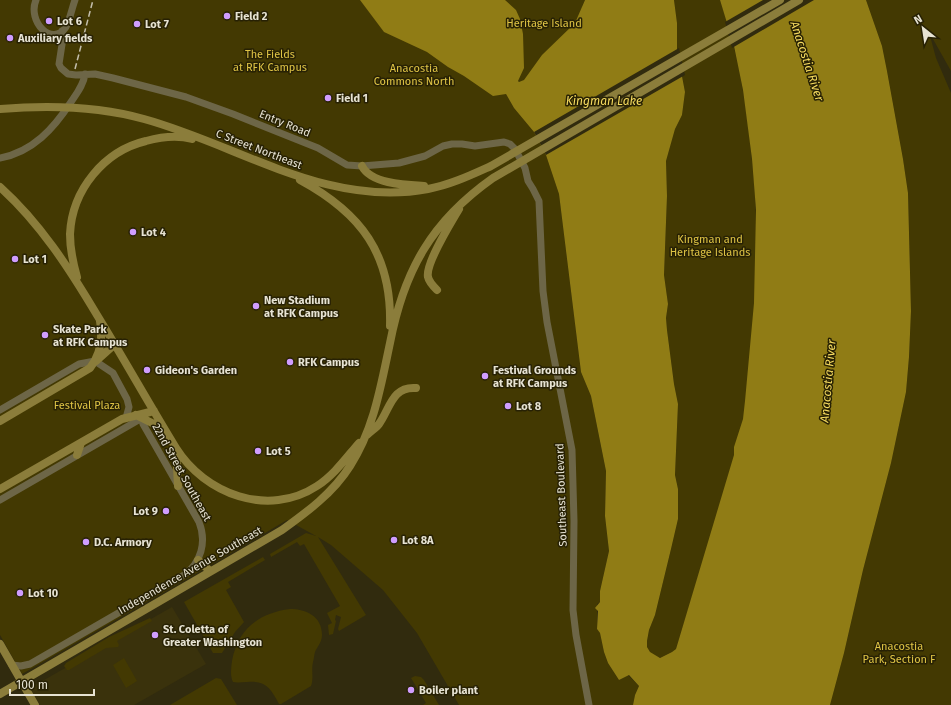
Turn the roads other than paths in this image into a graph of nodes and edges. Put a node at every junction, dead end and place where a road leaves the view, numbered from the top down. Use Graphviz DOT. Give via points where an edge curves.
graph roads {
  1 [pos="36,0"];
  2 [pos="75,0"];
  3 [pos="780,0"];
  4 [pos="799,0"];
  5 [pos="62,31"];
  6 [pos="85,74"];
  7 [pos="0,109"];
  8 [pos="194,138"];
  9 [pos="0,158"];
  10 [pos="362,166"];
  11 [pos="278,168"];
  12 [pos="525,168"];
  13 [pos="449,183"];
  14 [pos="0,187"];
  15 [pos="476,189"];
  16 [pos="70,238"];
  17 [pos="63,259"];
  18 [pos="80,285"];
  19 [pos="437,290"];
  20 [pos="98,317"];
  21 [pos="390,342"];
  22 [pos="116,344"];
  23 [pos="95,361"];
  24 [pos="416,388"];
  25 [pos="0,410"];
  26 [pos="154,411"];
  27 [pos="139,416"];
  28 [pos="126,418"];
  29 [pos="0,421"];
  30 [pos="165,430"];
  31 [pos="365,437"];
  32 [pos="81,443"];
  33 [pos="176,448"];
  34 [pos="77,455"];
  35 [pos="346,466"];
  36 [pos="178,486"];
  37 [pos="0,490"];
  38 [pos="298,495"];
  39 [pos="0,500"];
  40 [pos="198,560"];
  41 [pos="210,571"];
  42 [pos="155,592"];
  43 [pos="160,600"];
  44 [pos="92,629"];
  45 [pos="96,637"];
  46 [pos="0,644"];
  47 [pos="12,665"];
  48 [pos="22,682"];
  49 [pos="0,694"];
  50 [pos="35,705"];
  51 [pos="589,705"];
  1 -- 5 [label="street" via="34,16 42,30 51,34"];
  2 -- 5 [label="street, Entry Road"];
  3 -- 13 [label="main road, C Street Northeast" via="508,157"];
  4 -- 15 [label="main road, Independence Avenue Southeast"];
  5 -- 6 [label="street, Entry Road" via="59,64 61,68 68,74"];
  6 -- 9 [label="street" via="76,95 45,136 27,149"];
  6 -- 10 [label="street, Entry Road" via="95,74 177,94 318,148 347,165"];
  7 -- 8 [label="main road" via="75,108 132,116 158,123"];
  8 -- 11 [label="main road, C Street Northeast"];
  8 -- 16 [label="main road" via="156,138 123,149 108,159 94,173 76,203"];
  10 -- 12 [label="street, Entry Road" via="413,160 452,144 475,146 504,142 515,149"];
  10 -- 13 [label="main road" via="374,178 390,182 425,186"];
  11 -- 13 [label="main road, C Street Northeast" via="316,182 363,192 408,192"];
  11 -- 21 [label="main road" via="334,201 354,219 370,240 382,266 387,286"];
  12 -- 51 [label="street, Southeast Boulevard" via="528,181 539,201 547,322 572,450 573,610"];
  14 -- 17 [label="main road" via="30,218"];
  15 -- 19 [label="main road" via="461,206 439,243 428,277"];
  15 -- 21 [label="main road, Independence Avenue Southeast" via="450,213 423,250 404,289"];
  16 -- 17 [label="main road"];
  16 -- 18 [label="main road"];
  17 -- 18 [label="main road"];
  18 -- 20 [label="main road"];
  20 -- 22 [label="main road, 22nd Street Southeast"];
  20 -- 23 [label="main road" via="102,339"];
  21 -- 31 [label="main road, Independence Avenue Southeast" via="377,402"];
  22 -- 23 [label="main road"];
  22 -- 26 [label="main road, 22nd Street Southeast"];
  23 -- 25 [label="street" via="79,364"];
  23 -- 28 [label="street" via="111,372 121,387 129,403"];
  23 -- 29 [label="main road" via="86,372"];
  24 -- 31 [label="main road" via="408,388 398,394 379,423"];
  26 -- 27 [label="main road"];
  26 -- 30 [label="main road, 22nd Street Southeast"];
  27 -- 28 [label="main road"];
  27 -- 30 [label="main road"];
  27 -- 34 [label="street"];
  27 -- 36 [label="street, 22nd Street Southeast"];
  28 -- 32 [label="main road"];
  30 -- 33 [label="main road, 22nd Street Southeast"];
  31 -- 35 [label="main road, Independence Avenue Southeast"];
  32 -- 34 [label="main road"];
  32 -- 37 [label="main road"];
  33 -- 36 [label="main road"];
  33 -- 38 [label="main road, 22nd Street Southeast" via="202,478 229,493 260,500"];
  34 -- 39 [label="street"];
  35 -- 38 [label="main road, Independence Avenue Southeast" via="312,489"];
  35 -- 41 [label="main road, Independence Avenue Southeast" via="334,486 308,510 282,530"];
  36 -- 40 [label="street, 22nd Street Southeast" via="202,531 203,544"];
  40 -- 41 [label="main road"];
  40 -- 42 [label="street, Independence Avenue Southeast" via="186,573"];
  41 -- 43 [label="main road, Independence Avenue Southeast"];
  42 -- 43 [label="main road"];
  42 -- 44 [label="street, Independence Avenue Southeast"];
  43 -- 45 [label="main road, Independence Avenue Southeast"];
  44 -- 45 [label="main road"];
  44 -- 47 [label="street, Independence Avenue Southeast" via="30,664"];
  45 -- 48 [label="main road, Independence Avenue Southeast"];
  46 -- 47 [label="main road"];
  47 -- 48 [label="main road"];
  48 -- 49 [label="main road, Independence Avenue Southeast"];
  48 -- 50 [label="main road"];
}
